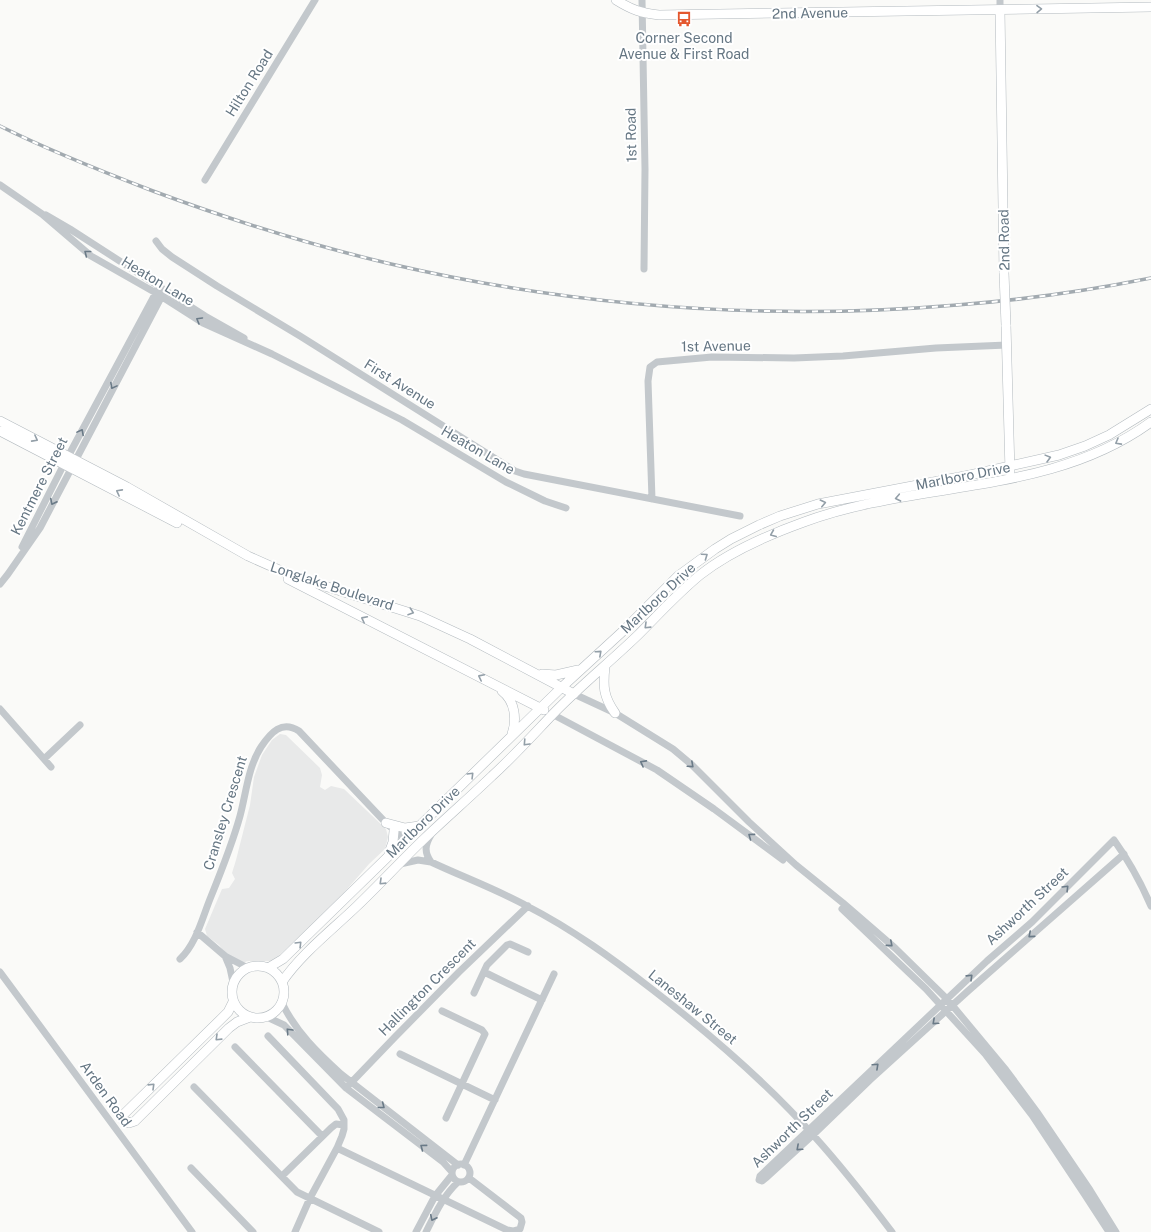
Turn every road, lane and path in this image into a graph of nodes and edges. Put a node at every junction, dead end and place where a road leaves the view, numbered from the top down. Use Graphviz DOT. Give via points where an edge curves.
graph roads {
  1 [pos="315,0"];
  2 [pos="616,0"];
  3 [pos="642,0"];
  4 [pos="1000,0"];
  5 [pos="1151,7"];
  6 [pos="1000,10"];
  7 [pos="643,14"];
  8 [pos="204,180"];
  9 [pos="0,185"];
  10 [pos="42,214"];
  11 [pos="156,241"];
  12 [pos="644,269"];
  13 [pos="160,292"];
  14 [pos="1006,346"];
  15 [pos="1151,409"];
  16 [pos="0,421"];
  17 [pos="1151,422"];
  18 [pos="0,431"];
  19 [pos="69,462"];
  20 [pos="1010,466"];
  21 [pos="1010,479"];
  22 [pos="652,499"];
  23 [pos="566,508"];
  24 [pos="740,516"];
  25 [pos="292,579"];
  26 [pos="0,584"];
  27 [pos="604,666"];
  28 [pos="582,668"];
  29 [pos="533,672"];
  30 [pos="494,684"];
  31 [pos="562,687"];
  32 [pos="574,694"];
  33 [pos="540,708"];
  34 [pos="0,709"];
  35 [pos="614,713"];
  36 [pos="552,714"];
  37 [pos="80,725"];
  38 [pos="512,735"];
  39 [pos="44,759"];
  40 [pos="51,767"];
  41 [pos="386,823"];
  42 [pos="420,826"];
  43 [pos="394,831"];
  44 [pos="429,835"];
  45 [pos="405,840"];
  46 [pos="1124,854"];
  47 [pos="388,857"];
  48 [pos="431,862"];
  49 [pos="400,864"];
  50 [pos="794,867"];
  51 [pos="528,906"];
  52 [pos="1151,906"];
  53 [pos="197,932"];
  54 [pos="528,952"];
  55 [pos="225,956"];
  56 [pos="180,959"];
  57 [pos="248,968"];
  58 [pos="268,968"];
  59 [pos="0,972"];
  60 [pos="484,972"];
  61 [pos="554,974"];
  62 [pos="233,982"];
  63 [pos="282,982"];
  64 [pos="474,993"];
  65 [pos="947,999"];
  66 [pos="542,1000"];
  67 [pos="233,1002"];
  68 [pos="282,1003"];
  69 [pos="954,1005"];
  70 [pos="940,1006"];
  71 [pos="442,1011"];
  72 [pos="946,1012"];
  73 [pos="250,1017"];
  74 [pos="268,1017"];
  75 [pos="268,1036"];
  76 [pos="235,1047"];
  77 [pos="400,1054"];
  78 [pos="352,1082"];
  79 [pos="462,1084"];
  80 [pos="194,1087"];
  81 [pos="346,1088"];
  82 [pos="495,1100"];
  83 [pos="446,1118"];
  84 [pos="344,1125"];
  85 [pos="811,1132"];
  86 [pos="322,1136"];
  87 [pos="337,1148"];
  88 [pos="461,1165"];
  89 [pos="191,1168"];
  90 [pos="452,1174"];
  91 [pos="282,1176"];
  92 [pos="470,1178"];
  93 [pos="458,1182"];
  94 [pos="436,1194"];
  95 [pos="310,1198"];
  96 [pos="443,1199"];
  97 [pos="192,1232"];
  98 [pos="253,1232"];
  99 [pos="296,1232"];
  100 [pos="379,1232"];
  101 [pos="416,1232"];
  102 [pos="426,1232"];
  103 [pos="892,1232"];
  104 [pos="1108,1232"];
  105 [pos="1116,1232"];
  1 -- 8 [label="street, Hilton Road"];
  2 -- 7 [label="main road, 2nd Avenue"];
  3 -- 7 [label="street, 1st Road"];
  4 -- 6 [label="street, 2nd Road"];
  6 -- 5 [label="main road, 2nd Avenue, one-way"];
  6 -- 7 [label="main road, 2nd Avenue" via="659,16"];
  6 -- 14 [label="main road, 2nd Road, bridge"];
  7 -- 12 [label="street, 1st Road"];
  9 -- 10 [label="street, Heaton Lane"];
  10 -- 13 [label="street, Heaton Lane" via="70,229"];
  13 -- 10 [label="street, Heaton Lane, one-way" via="91,256"];
  11 -- 22 [label="street, First Avenue" via="172,257 217,286 515,471"];
  13 -- 19 [label="street, Kentmere Street"];
  13 -- 23 [label="street, Heaton Lane" via="203,323 272,354 402,420 506,482 544,501"];
  14 -- 20 [label="main road, 2nd Road"];
  14 -- 22 [label="street, 1st Avenue" via="936,348 843,356 712,358 657,362 650,367 648,381"];
  20 -- 15 [label="main road, Marlboro Drive, one-way" via="1085,446 1109,435"];
  16 -- 19 [label="main road, Longlake Boulevard, one-way"];
  17 -- 21 [label="main road, Marlboro Drive, one-way" via="1082,460"];
  18 -- 19 [label="main road, Longlake Boulevard"];
  19 -- 25 [label="main road, Longlake Boulevard" via="127,487"];
  19 -- 26 [label="street, Kentmere Street" via="40,528"];
  20 -- 21 [label="main road, 2nd Road"];
  28 -- 20 [label="main road, Marlboro Drive, one-way" via="678,576 715,549 759,525 818,504"];
  21 -- 27 [label="main road, Marlboro Drive, one-way" via="847,508 751,543 700,575"];
  22 -- 24 [label="street"];
  25 -- 29 [label="main road, Longlake Boulevard, one-way" via="420,616"];
  30 -- 25 [label="main road, Longlake Boulevard, one-way"];
  27 -- 32 [label="main road, Marlboro Drive"];
  27 -- 35 [label="main road" via="604,690"];
  28 -- 29 [label="main road" via="556,675"];
  28 -- 31 [label="main road, Marlboro Drive"];
  29 -- 31 [label="main road, Longlake Boulevard"];
  30 -- 33 [label="main road, Longlake Boulevard"];
  30 -- 38 [label="main road" via="505,693 514,710 515,726"];
  31 -- 32 [label="main road, Longlake Boulevard"];
  31 -- 33 [label="main road, Marlboro Drive"];
  32 -- 35 [label="street"];
  32 -- 36 [label="main road, Marlboro Drive"];
  33 -- 36 [label="main road, Longlake Boulevard"];
  33 -- 38 [label="main road, Marlboro Drive"];
  34 -- 39 [label="street"];
  35 -- 50 [label="street, one-way" via="673,749"];
  36 -- 44 [label="main road, Marlboro Drive, one-way" via="518,752"];
  50 -- 36 [label="street, one-way" via="657,770"];
  37 -- 39 [label="street"];
  42 -- 38 [label="main road, Marlboro Drive, one-way"];
  39 -- 40 [label="street"];
  41 -- 42 [label="main road" via="405,828"];
  41 -- 43 [label="street, Cransley Crescent"];
  41 -- 53 [label="street, Cransley Crescent" via="299,731 287,725 274,731 256,755 236,830"];
  42 -- 45 [label="main road, Marlboro Drive"];
  43 -- 45 [label="street, Cransley Crescent"];
  43 -- 47 [label="main road"];
  44 -- 45 [label="main road" via="416,842"];
  44 -- 48 [label="street" via="425,851"];
  44 -- 49 [label="main road, Marlboro Drive"];
  45 -- 47 [label="main road, Marlboro Drive"];
  46 -- 52 [label="street"];
  65 -- 46 [label="street, Ashworth Street, one-way" via="1032,922 1114,840"];
  46 -- 69 [label="street, Ashworth Street, one-way"];
  58 -- 47 [label="main road, Marlboro Drive, one-way" via="283,959"];
  48 -- 49 [label="street, Laneshaw Street" via="418,860"];
  48 -- 51 [label="street, Laneshaw Street"];
  49 -- 63 [label="main road, Marlboro Drive, one-way" via="307,953"];
  50 -- 65 [label="street, one-way" via="843,903"];
  50 -- 70 [label="street" via="889,953"];
  51 -- 78 [label="street, Hallington Crescent" via="459,972"];
  51 -- 85 [label="street, Laneshaw Street" via="605,954 692,1020 755,1076"];
  53 -- 55 [label="street"];
  53 -- 56 [label="street, Cransley Crescent"];
  54 -- 60 [label="street" via="507,945 490,961"];
  55 -- 57 [label="street"];
  55 -- 62 [label="street"];
  57 -- 58 [label="main road"];
  57 -- 62 [label="main road" via="239,973"];
  58 -- 63 [label="main road" via="277,974"];
  59 -- 97 [label="street, Arden Road"];
  60 -- 64 [label="street"];
  60 -- 66 [label="street"];
  61 -- 66 [label="street"];
  62 -- 67 [label="main road"];
  63 -- 68 [label="main road"];
  65 -- 69 [label="street"];
  65 -- 70 [label="street, Ashworth Street"];
  66 -- 82 [label="street"];
  67 -- 73 [label="main road" via="238,1011"];
  73 -- 67 [label="main road, one-way" via="229,1028 135,1121 124,1121 124,1114 228,1012"];
  68 -- 74 [label="main road"];
  68 -- 78 [label="street" via="298,1030 331,1065"];
  69 -- 72 [label="street, Ashworth Street"];
  69 -- 105 [label="street" via="1037,1112"];
  70 -- 72 [label="street"];
  85 -- 70 [label="street, Ashworth Street, one-way"];
  71 -- 79 [label="street" via="482,1030 485,1034"];
  72 -- 85 [label="street, Ashworth Street, one-way"];
  72 -- 104 [label="street" via="986,1055 1032,1115 1086,1194"];
  73 -- 74 [label="main road"];
  81 -- 74 [label="street, one-way" via="284,1025"];
  75 -- 84 [label="street" via="338,1109"];
  76 -- 86 [label="street"];
  77 -- 79 [label="street"];
  78 -- 81 [label="street, Hallington Crescent"];
  78 -- 88 [label="street, one-way"];
  79 -- 82 [label="street"];
  79 -- 83 [label="street"];
  80 -- 91 [label="street"];
  90 -- 81 [label="street, one-way" via="443,1162"];
  82 -- 88 [label="street"];
  84 -- 86 [label="street" via="336,1124"];
  84 -- 87 [label="street"];
  85 -- 85 [label="street, Ashworth Street, one-way" via="764,1180 759,1180 760,1176"];
  85 -- 103 [label="street, Laneshaw Street"];
  86 -- 91 [label="street"];
  87 -- 94 [label="street"];
  87 -- 95 [label="street"];
  88 -- 90 [label="street" via="453,1169"];
  88 -- 92 [label="street" via="467,1166"];
  89 -- 98 [label="street"];
  90 -- 93 [label="street"];
  90 -- 94 [label="street"];
  91 -- 95 [label="street" via="298,1192"];
  92 -- 93 [label="street" via="465,1182"];
  92 -- 96 [label="street" via="521,1218 520,1229 507,1230"];
  93 -- 96 [label="street"];
  94 -- 96 [label="street"];
  94 -- 101 [label="street"];
  95 -- 99 [label="street"];
  95 -- 100 [label="street"];
  96 -- 102 [label="street, one-way"];
}
